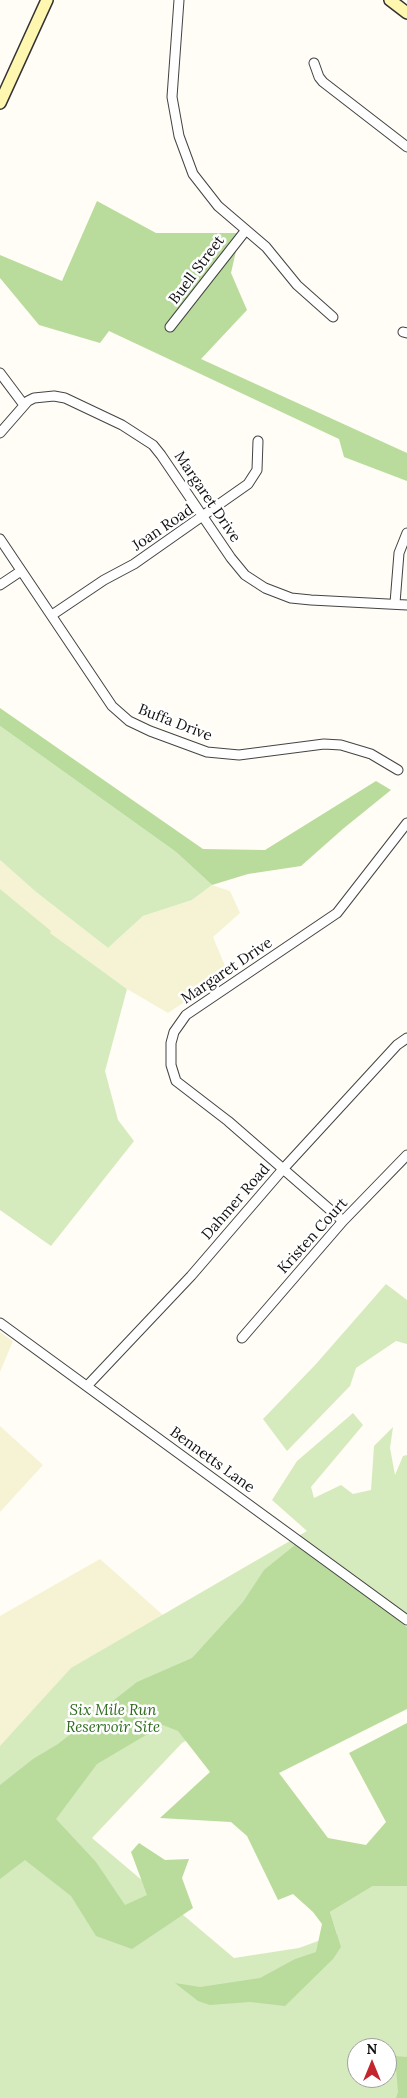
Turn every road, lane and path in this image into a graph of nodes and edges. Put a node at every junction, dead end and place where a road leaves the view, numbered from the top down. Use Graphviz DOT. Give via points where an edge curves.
graph roads {
  1 [pos="47,0"];
  2 [pos="178,0"];
  3 [pos="390,0"];
  4 [pos="407,13"];
  5 [pos="314,63"];
  6 [pos="0,103"];
  7 [pos="407,147"];
  8 [pos="246,230"];
  9 [pos="333,317"];
  10 [pos="170,327"];
  11 [pos="0,373"];
  12 [pos="24,405"];
  13 [pos="0,433"];
  14 [pos="258,441"];
  15 [pos="204,516"];
  16 [pos="407,533"];
  17 [pos="0,539"];
  18 [pos="21,571"];
  19 [pos="0,585"];
  20 [pos="395,603"];
  21 [pos="407,605"];
  22 [pos="52,615"];
  23 [pos="398,770"];
  24 [pos="407,823"];
  25 [pos="407,1038"];
  26 [pos="405,1160"];
  27 [pos="284,1168"];
  28 [pos="343,1221"];
  29 [pos="0,1323"];
  30 [pos="242,1338"];
  31 [pos="88,1386"];
  32 [pos="407,1620"];
  1 -- 6 [label="street"];
  2 -- 8 [label="street" via="172,97 179,136 200,185"];
  3 -- 4 [label="street"];
  5 -- 7 [label="street" via="323,82"];
  8 -- 9 [label="street" via="266,247 297,285"];
  8 -- 10 [label="street, Buell Street"];
  11 -- 12 [label="street"];
  12 -- 13 [label="street, Margaret Drive"];
  12 -- 15 [label="street, Margaret Drive" via="34,398 65,398 122,424 153,445"];
  14 -- 15 [label="street, Joan Road" via="254,477"];
  15 -- 20 [label="street, Margaret Drive" via="245,575 265,588 291,598"];
  15 -- 22 [label="street, Joan Road"];
  16 -- 20 [label="street" via="400,552"];
  17 -- 18 [label="street, Buffa Drive"];
  18 -- 19 [label="street"];
  18 -- 22 [label="street, Buffa Drive"];
  20 -- 21 [label="street, Margaret Drive"];
  22 -- 23 [label="street, Buffa Drive" via="112,706 129,721 150,731 196,749 226,755 340,745 371,754"];
  24 -- 27 [label="street, Margaret Drive" via="337,913 198,1006 186,1015 174,1032 170,1054 176,1080"];
  25 -- 27 [label="street, Dahmer Road"];
  26 -- 28 [label="street, Kristen Court"];
  27 -- 28 [label="street, Margaret Drive"];
  27 -- 31 [label="street, Dahmer Road"];
  28 -- 30 [label="street, Kristen Court"];
  29 -- 31 [label="street, Bennetts Lane"];
  31 -- 32 [label="street, Bennetts Lane"];
}
